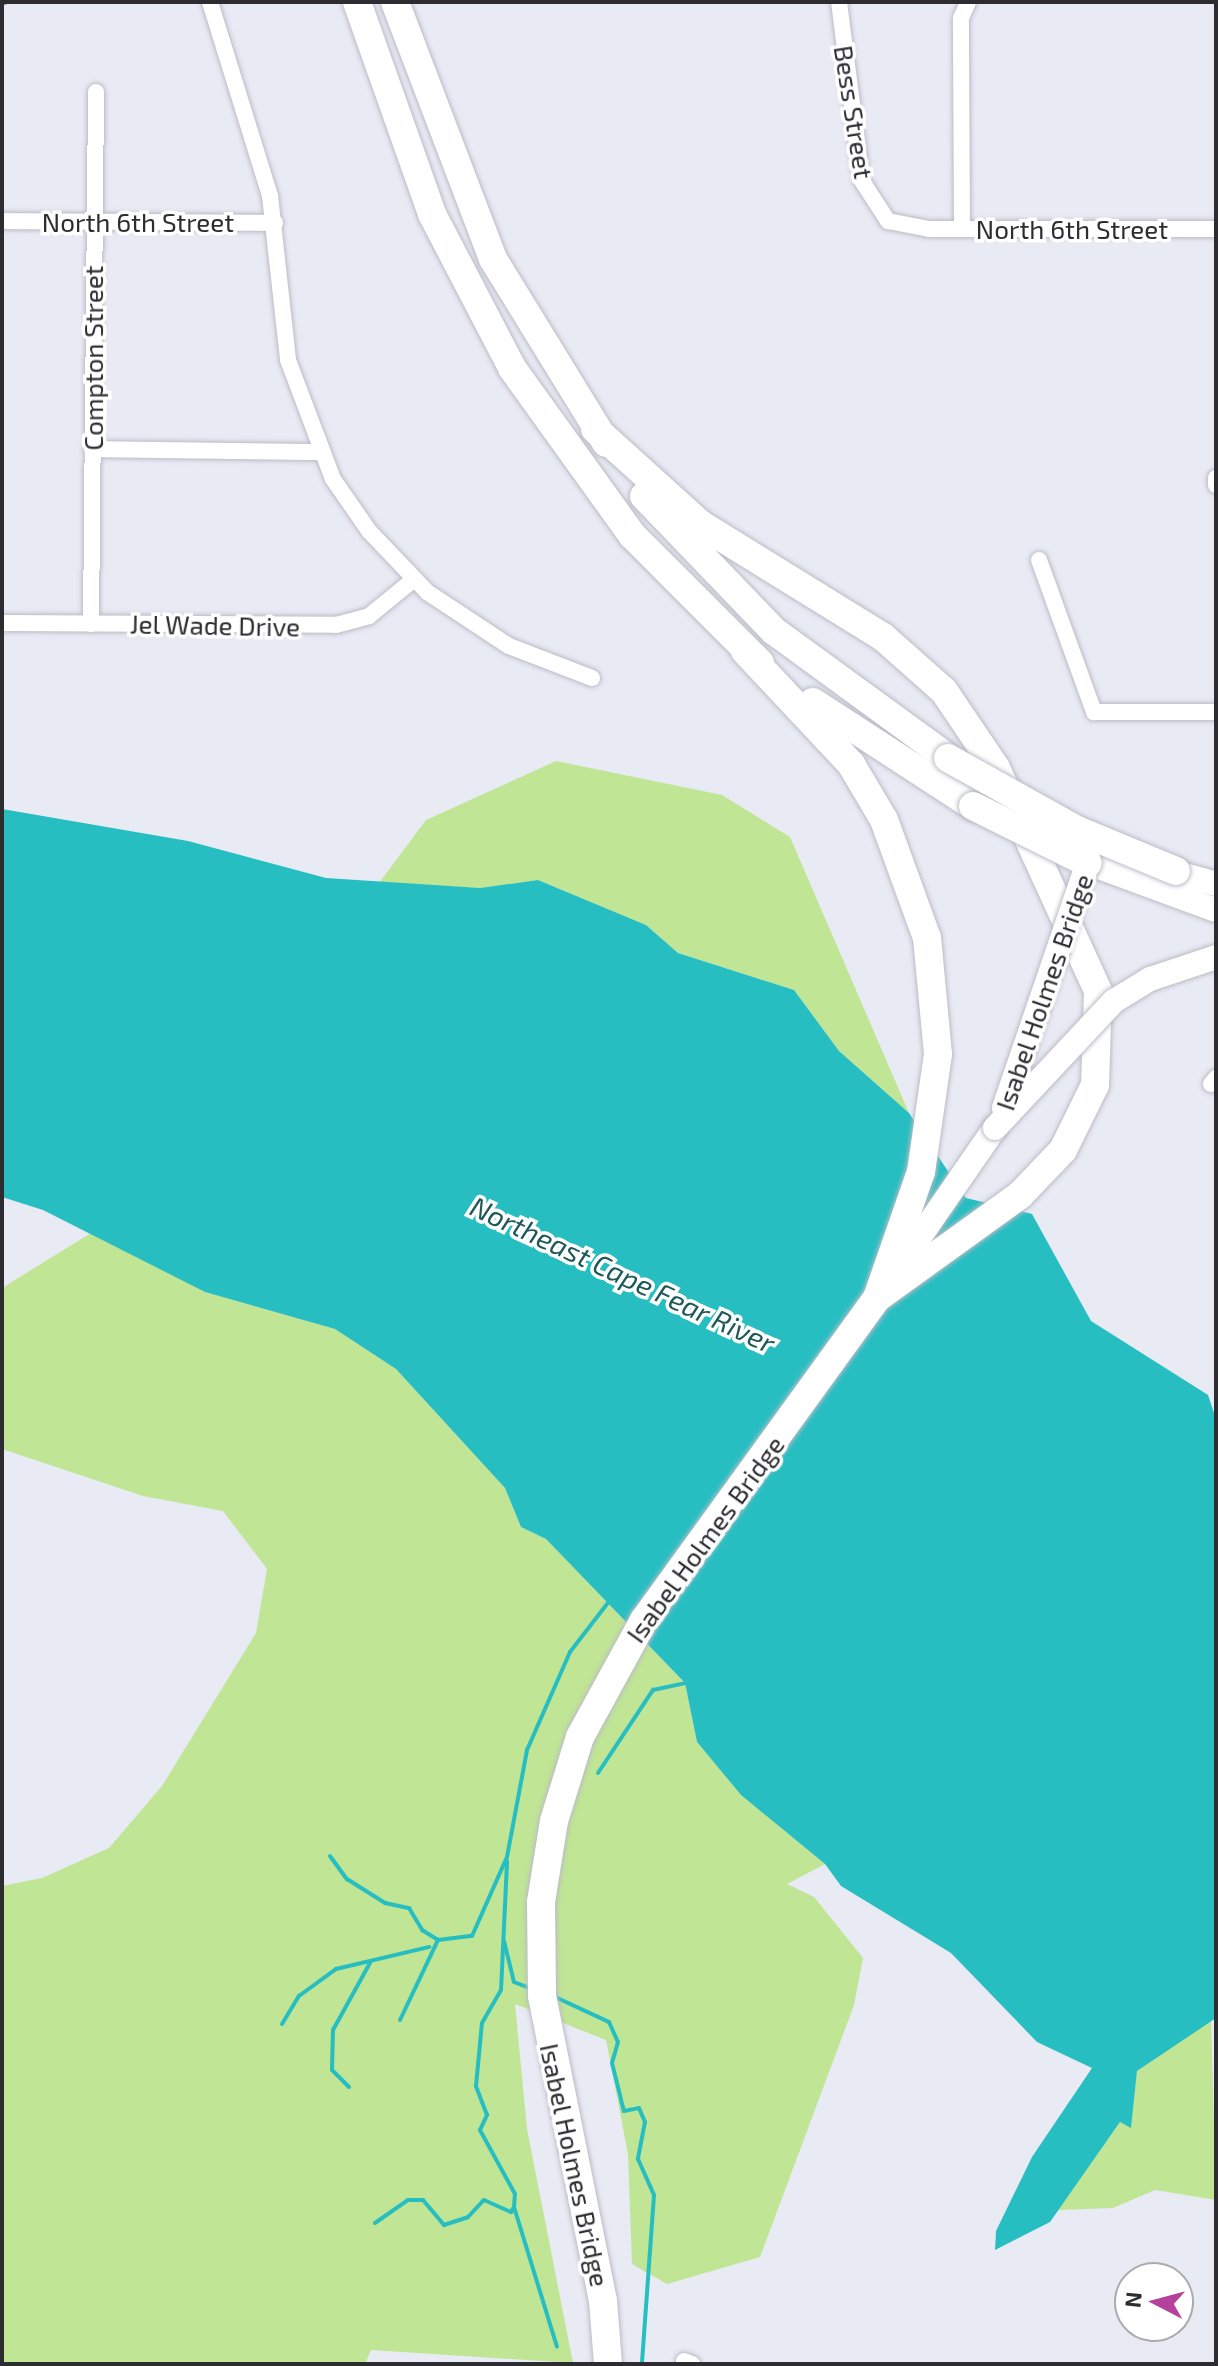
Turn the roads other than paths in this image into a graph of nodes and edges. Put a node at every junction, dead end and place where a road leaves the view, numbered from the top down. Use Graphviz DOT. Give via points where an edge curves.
graph roads {
  1 [pos="210,2"];
  2 [pos="357,2"];
  3 [pos="395,2"];
  4 [pos="839,2"];
  5 [pos="968,2"];
  6 [pos="96,92"];
  7 [pos="2,221"];
  8 [pos="94,223"];
  9 [pos="275,223"];
  10 [pos="929,229"];
  11 [pos="962,229"];
  12 [pos="1216,229"];
  13 [pos="595,429"];
  14 [pos="92,449"];
  15 [pos="320,452"];
  16 [pos="1216,478"];
  17 [pos="1216,485"];
  18 [pos="1039,560"];
  19 [pos="413,580"];
  20 [pos="2,623"];
  21 [pos="91,624"];
  22 [pos="745,651"];
  23 [pos="592,678"];
  24 [pos="1216,712"];
  25 [pos="1088,863"];
  26 [pos="1176,871"];
  27 [pos="1216,884"];
  28 [pos="1205,907"];
  29 [pos="1216,957"];
  30 [pos="995,1128"];
  31 [pos="877,1298"];
  32 [pos="608,2364"];
  1 -- 9 [label="street"];
  2 -- 22 [label="highway" via="432,214 512,368 632,535"];
  3 -- 13 [label="highway" via="493,259"];
  4 -- 10 [label="street, Bess Street" via="865,189 888,221"];
  5 -- 11 [label="street" via="961,18"];
  6 -- 8 [label="street, Compton Street"];
  7 -- 8 [label="street, North 6th Street"];
  8 -- 9 [label="street, North 6th Street"];
  8 -- 14 [label="street, Compton Street"];
  9 -- 15 [label="street" via="288,360"];
  10 -- 11 [label="street, North 6th Street"];
  11 -- 12 [label="street, North 6th Street"];
  13 -- 26 [label="highway, bridge" via="641,492 774,631 948,758 1077,830"];
  13 -- 31 [label="highway" via="700,524 883,637 944,691 996,768 1098,991 1095,1085 1063,1150 1020,1195"];
  14 -- 15 [label="street"];
  14 -- 21 [label="street, Compton Street"];
  15 -- 19 [label="street" via="369,531"];
  16 -- 17 [label="street"];
  18 -- 24 [label="street" via="1094,712"];
  19 -- 21 [label="street, Jel Wade Drive" via="369,616 336,625"];
  19 -- 23 [label="street" via="481,631"];
  20 -- 21 [label="street, Jel Wade Drive"];
  22 -- 25 [label="highway, bridge" via="901,765"];
  22 -- 31 [label="highway" via="851,764 884,820 927,938 938,1054 921,1172"];
  25 -- 26 [label="main road, Isabel Holmes Bridge, bridge" via="1103,858"];
  25 -- 28 [label="main road"];
  25 -- 30 [label="main road, Isabel Holmes Bridge, bridge"];
  26 -- 27 [label="main road, Isabel Holmes Bridge"];
  29 -- 30 [label="main road, bridge" via="1150,979 1114,1001"];
  30 -- 31 [label="main road, Isabel Holmes Bridge"];
  31 -- 32 [label="highway, Isabel Holmes Bridge" via="644,1620 580,1737 554,1821 541,1902 549,2048 603,2301"];
}
